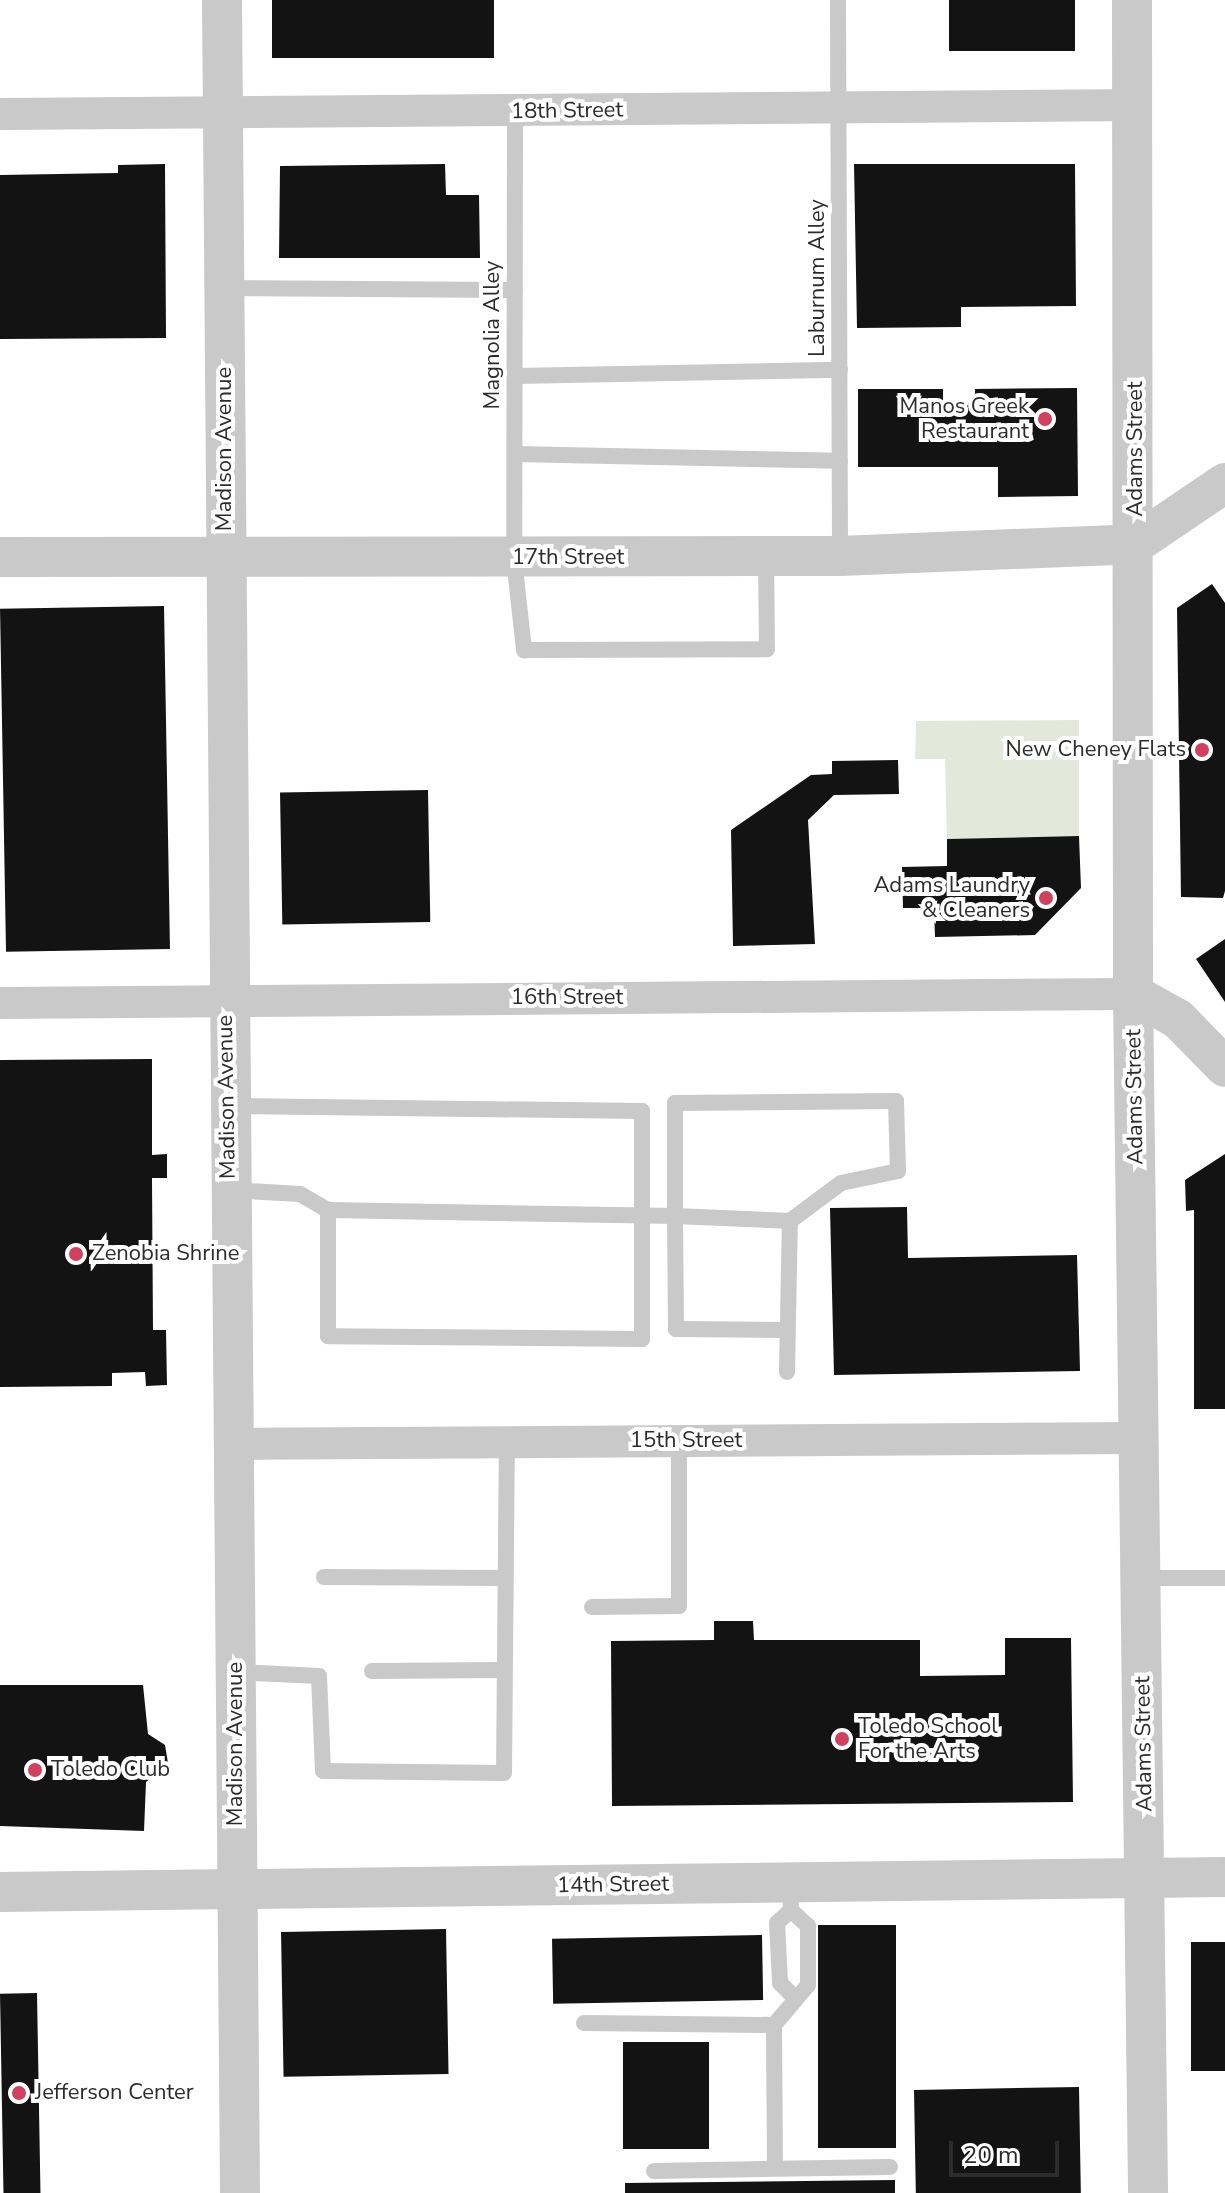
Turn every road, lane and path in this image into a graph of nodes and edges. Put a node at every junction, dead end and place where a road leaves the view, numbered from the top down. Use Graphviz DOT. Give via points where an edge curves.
graph roads {
  1 [pos="222,0"];
  2 [pos="838,0"];
  3 [pos="1132,0"];
  4 [pos="1134,105"];
  5 [pos="840,108"];
  6 [pos="515,112"];
  7 [pos="0,114"];
  8 [pos="223,115"];
  9 [pos="224,288"];
  10 [pos="515,290"];
  11 [pos="840,370"];
  12 [pos="515,376"];
  13 [pos="515,454"];
  14 [pos="840,461"];
  15 [pos="1225,483"];
  16 [pos="1135,544"];
  17 [pos="225,555"];
  18 [pos="840,556"];
  19 [pos="0,557"];
  20 [pos="766,557"];
  21 [pos="514,559"];
  22 [pos="1133,994"];
  23 [pos="226,1001"];
  24 [pos="0,1003"];
  25 [pos="1225,1067"];
  26 [pos="228,1106"];
  27 [pos="228,1190"];
  28 [pos="328,1210"];
  29 [pos="675,1216"];
  30 [pos="642,1217"];
  31 [pos="790,1221"];
  32 [pos="787,1330"];
  33 [pos="787,1372"];
  34 [pos="1140,1438"];
  35 [pos="679,1441"];
  36 [pos="507,1443"];
  37 [pos="233,1444"];
  38 [pos="324,1577"];
  39 [pos="505,1578"];
  40 [pos="1142,1578"];
  41 [pos="1225,1578"];
  42 [pos="592,1607"];
  43 [pos="504,1670"];
  44 [pos="372,1671"];
  45 [pos="236,1672"];
  46 [pos="1145,1877"];
  47 [pos="1225,1877"];
  48 [pos="237,1890"];
  49 [pos="0,1892"];
  50 [pos="790,1896"];
  51 [pos="793,1996"];
  52 [pos="584,2023"];
  53 [pos="774,2025"];
  54 [pos="890,2167"];
  55 [pos="775,2168"];
  56 [pos="654,2171"];
  57 [pos="240,2193"];
  58 [pos="1148,2193"];
  1 -- 8 [label="street, Madison Avenue"];
  2 -- 5 [label="lane, Laburnum Alley"];
  3 -- 4 [label="street, Adams Street"];
  4 -- 5 [label="street, 18th Street"];
  4 -- 16 [label="street, Adams Street"];
  5 -- 6 [label="street, 18th Street"];
  5 -- 11 [label="lane, Laburnum Alley"];
  6 -- 8 [label="street, 18th Street"];
  6 -- 10 [label="lane, Magnolia Alley"];
  7 -- 8 [label="street, 18th Street"];
  8 -- 9 [label="street, Madison Avenue"];
  9 -- 10 [label="lane"];
  9 -- 17 [label="street, Madison Avenue"];
  10 -- 12 [label="lane, Magnolia Alley"];
  11 -- 12 [label="lane"];
  11 -- 14 [label="lane, Laburnum Alley"];
  12 -- 13 [label="lane, Magnolia Alley"];
  13 -- 14 [label="lane"];
  13 -- 21 [label="lane, Magnolia Alley"];
  14 -- 18 [label="lane, Laburnum Alley"];
  15 -- 16 [label="street"];
  16 -- 18 [label="street, 17th Street"];
  16 -- 22 [label="street, Adams Street"];
  17 -- 19 [label="street, 17th Street"];
  17 -- 21 [label="street, 17th Street"];
  17 -- 23 [label="street, Madison Avenue"];
  18 -- 20 [label="street, 17th Street"];
  20 -- 21 [label="street, 17th Street"];
  20 -- 21 [label="lane, Magnolia Alley" via="767,649 524,650"];
  22 -- 23 [label="street, 16th Street"];
  22 -- 25 [label="street" via="1178,1019"];
  22 -- 34 [label="street, Adams Street"];
  23 -- 24 [label="street, 16th Street"];
  23 -- 26 [label="street, Madison Avenue"];
  26 -- 27 [label="street, Madison Avenue"];
  26 -- 30 [label="lane" via="642,1111"];
  27 -- 28 [label="lane" via="300,1194"];
  27 -- 37 [label="street, Madison Avenue"];
  28 -- 30 [label="lane"];
  28 -- 30 [label="lane" via="328,1336 642,1339"];
  29 -- 30 [label="lane"];
  29 -- 31 [label="lane"];
  29 -- 31 [label="lane" via="675,1103 896,1101 898,1171 841,1183"];
  29 -- 32 [label="lane" via="676,1329"];
  31 -- 32 [label="lane"];
  32 -- 33 [label="lane"];
  34 -- 35 [label="street, 15th Street"];
  34 -- 40 [label="street, Adams Street"];
  35 -- 36 [label="street, 15th Street"];
  35 -- 42 [label="lane" via="679,1606"];
  36 -- 37 [label="street, 15th Street"];
  36 -- 39 [label="lane"];
  37 -- 45 [label="street, Madison Avenue"];
  38 -- 39 [label="lane"];
  39 -- 43 [label="lane"];
  40 -- 41 [label="lane"];
  40 -- 46 [label="street, Adams Street"];
  43 -- 44 [label="lane"];
  43 -- 45 [label="lane" via="504,1773 323,1771 319,1676"];
  45 -- 48 [label="street, Madison Avenue"];
  46 -- 47 [label="street, 14th Street"];
  46 -- 50 [label="street, 14th Street"];
  46 -- 58 [label="street, Adams Street"];
  48 -- 49 [label="street, 14th Street"];
  48 -- 50 [label="street, 14th Street"];
  48 -- 57 [label="street, Madison Avenue"];
  50 -- 51 [label="lane" via="777,1923 780,1983"];
  50 -- 51 [label="lane" via="808,1926 808,1985"];
  51 -- 53 [label="lane" via="790,2012"];
  52 -- 53 [label="lane"];
  53 -- 55 [label="lane"];
  54 -- 55 [label="lane"];
  55 -- 56 [label="lane"];
}
